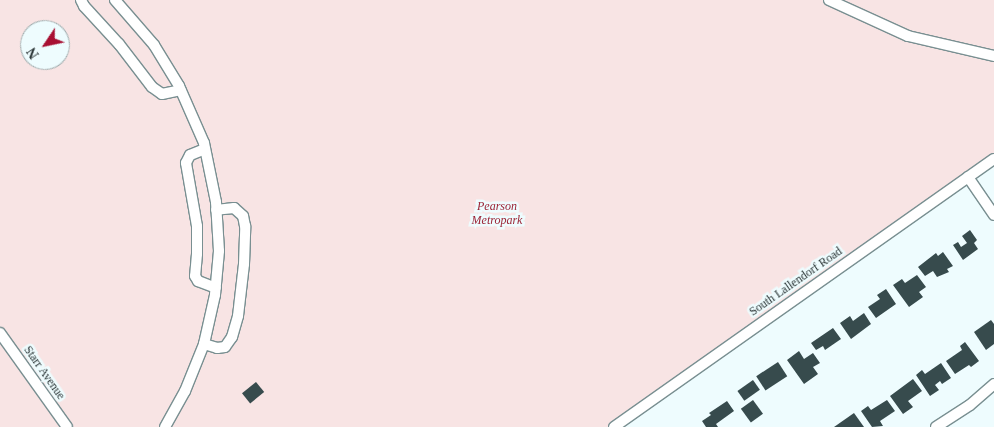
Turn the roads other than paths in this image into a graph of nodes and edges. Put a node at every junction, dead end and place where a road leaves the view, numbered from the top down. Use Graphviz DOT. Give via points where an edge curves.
graph roads {
  1 [pos="81,0"];
  2 [pos="115,0"];
  3 [pos="829,0"];
  4 [pos="994,56"];
  5 [pos="181,90"];
  6 [pos="205,149"];
  7 [pos="994,159"];
  8 [pos="968,176"];
  9 [pos="216,210"];
  10 [pos="994,215"];
  11 [pos="216,288"];
  12 [pos="0,333"];
  13 [pos="204,344"];
  14 [pos="994,384"];
  15 [pos="67,427"];
  16 [pos="165,427"];
  17 [pos="614,427"];
  18 [pos="936,427"];
  1 -- 5 [label="street" via="152,87 162,94"];
  2 -- 5 [label="street" via="154,45"];
  3 -- 4 [label="street" via="908,36"];
  5 -- 6 [label="street"];
  6 -- 9 [label="street"];
  6 -- 11 [label="street" via="190,155 186,163 197,226 195,276"];
  7 -- 8 [label="street, South Lallendorf Road"];
  8 -- 10 [label="street"];
  8 -- 17 [label="street, South Lallendorf Road"];
  9 -- 11 [label="street" via="219,252"];
  9 -- 13 [label="street" via="234,208 243,216 246,226 244,264 238,316 232,337 225,347"];
  11 -- 13 [label="street"];
  12 -- 15 [label="street, Starr Avenue"];
  13 -- 16 [label="street" via="185,392"];
  14 -- 18 [label="street" via="970,405"];
}
